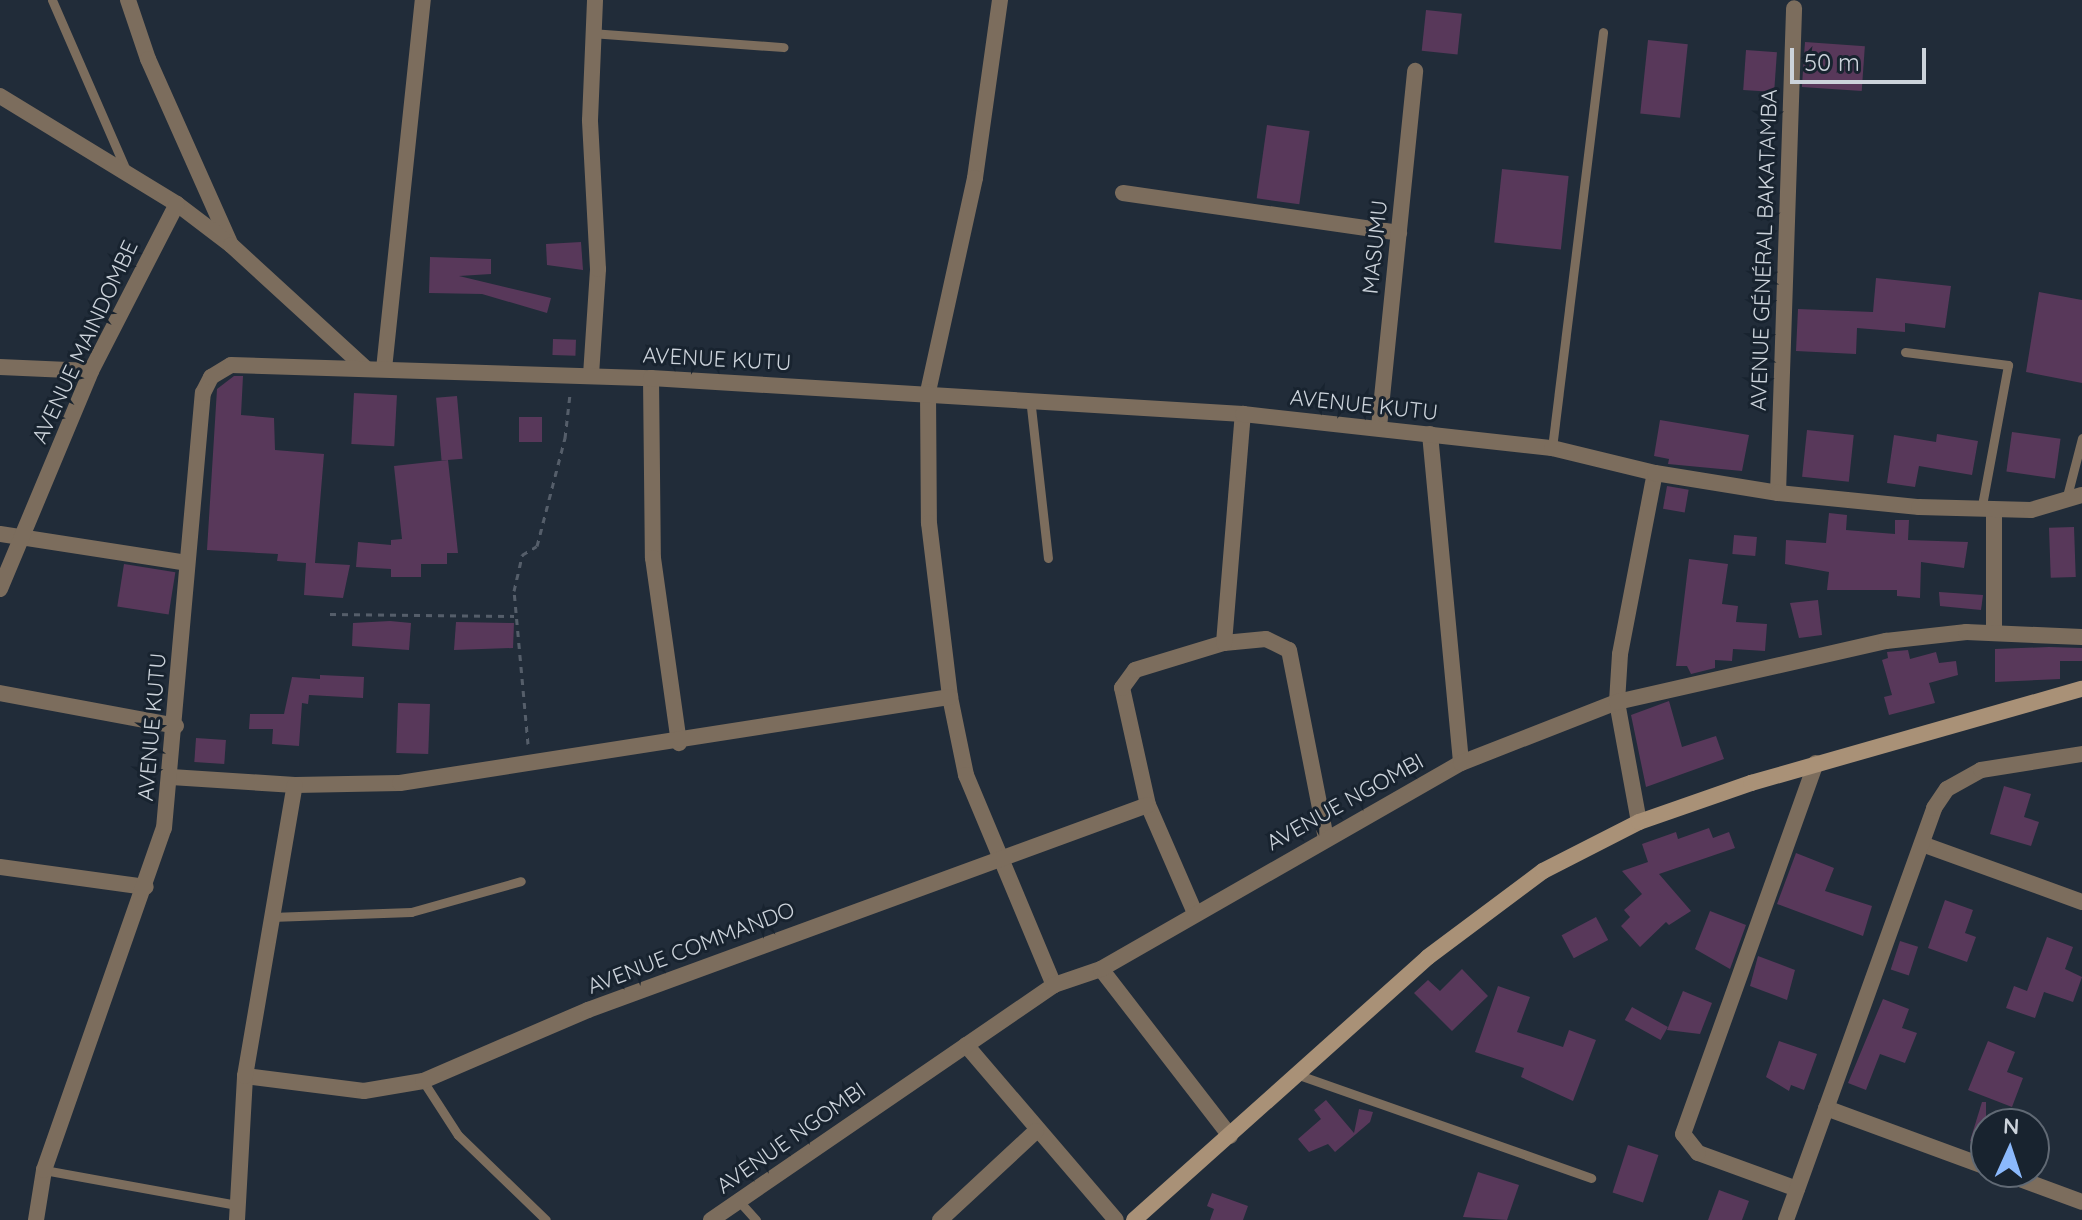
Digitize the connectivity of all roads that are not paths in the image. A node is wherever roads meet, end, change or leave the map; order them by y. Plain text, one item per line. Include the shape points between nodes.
1 (52, 0) edge
2 (128, 0) edge
3 (423, 0) edge
4 (595, 0) edge
5 (1000, 0) edge
6 (1794, 8) dead end
7 (1603, 32) dead end
8 (591, 33) junction
9 (783, 47) dead end
10 (1415, 71) dead end
11 (0, 96) edge
12 (127, 173) junction
13 (1123, 193) dead end
14 (177, 204) junction
15 (1399, 233) junction
16 (231, 245) junction
17 (1905, 352) dead end
18 (0, 367) edge
19 (365, 368) junction
20 (384, 369) junction
21 (91, 371) junction
22 (591, 375) junction
23 (651, 378) junction
24 (928, 392) junction
25 (1030, 398) junction
26 (1243, 414) junction
27 (1379, 427) junction
28 (1430, 434) junction
29 (2082, 438) edge
30 (1552, 448) junction
31 (1655, 473) junction
32 (1778, 493) junction
33 (2082, 495) edge
34 (2066, 502) junction
35 (1988, 512) junction
36 (0, 534) edge
37 (22, 534) junction
38 (1048, 558) dead end
39 (187, 563) junction
40 (0, 589) edge
41 (1994, 632) junction
42 (2082, 637) edge
43 (1224, 643) junction
44 (2082, 689) edge
45 (0, 693) edge
46 (950, 697) junction
47 (1617, 702) junction
48 (176, 726) junction
49 (679, 743) junction
50 (2082, 754) edge
51 (1461, 763) junction
52 (1816, 763) junction
53 (171, 777) junction
54 (295, 785) junction
55 (1148, 805) junction
56 (1639, 822) junction
57 (1326, 839) junction
58 (1922, 844) junction
59 (998, 857) junction
60 (0, 867) edge
61 (521, 881) dead end
62 (146, 887) junction
63 (2082, 902) edge
64 (1195, 913) junction
65 (271, 917) junction
66 (1101, 969) junction
67 (1054, 985) junction
68 (966, 1045) junction
69 (1296, 1074) junction
70 (245, 1076) junction
71 (423, 1081) junction
72 (1826, 1108) junction
73 (1036, 1131) junction
74 (1230, 1136) junction
75 (1970, 1161) edge
76 (44, 1170) junction
77 (1591, 1178) dead end
78 (2044, 1188) edge
79 (1797, 1189) junction
80 (738, 1200) junction
81 (2082, 1202) edge
82 (237, 1212) edge
83 (36, 1220) edge
84 (546, 1220) edge
85 (711, 1220) edge
86 (756, 1220) edge
87 (940, 1220) edge
88 (1116, 1220) edge
89 (1134, 1220) edge
90 (1786, 1220) edge

1 - 12 lane
2 - 16 street via 148,59
3 - 20 street
4 - 8 street
5 - 24 street via 975,178
6 - 32 street, AVENUE GÉNÉRAL BAKATAMBA
7 - 30 lane
8 - 9 lane
8 - 22 street via 598,269
10 - 15 street, MASUMU
11 - 12 street
12 - 14 street
13 - 15 street
14 - 16 street
14 - 21 street, AVENUE MAINDOMBE
15 - 27 street, MASUMU
16 - 19 street
17 - 35 lane via 2008,365
18 - 21 street
19 - 20 street, AVENUE KUTU
19 - 39 street, AVENUE KUTU via 231,365 211,377 203,393
20 - 22 street, AVENUE KUTU
21 - 37 street, AVENUE MAINDOMBE
22 - 23 street, AVENUE KUTU
23 - 24 street, AVENUE KUTU
23 - 49 street via 653,558
24 - 25 street, AVENUE KUTU
24 - 46 street via 929,523
25 - 26 street, AVENUE KUTU
25 - 38 lane
26 - 27 street, AVENUE KUTU
26 - 43 street
27 - 28 street, AVENUE KUTU
28 - 30 street, AVENUE KUTU
28 - 51 street
29 - 34 lane
30 - 31 street, AVENUE KUTU
31 - 32 street, AVENUE KUTU
31 - 47 street via 1620,654
32 - 35 street, AVENUE KUTU
33 - 34 street, AVENUE KUTU
34 - 35 street, AVENUE KUTU
35 - 41 street
36 - 37 street
37 - 39 street
37 - 40 street, AVENUE MAINDOMBE
39 - 48 street, AVENUE KUTU
41 - 42 street, AVENUE NGOMBI
41 - 47 street, AVENUE NGOMBI via 1886,641
43 - 55 street via 1135,670 1126,679 1123,699
43 - 57 street via 1266,639 1289,650
44 - 52 main road
45 - 48 street
46 - 49 street
46 - 59 street via 966,775
47 - 51 street, AVENUE NGOMBI
47 - 56 street
48 - 53 street, AVENUE KUTU
49 - 54 street via 400,783
50 - 58 street via 1984,769 1962,780 1947,789 1934,808
51 - 57 street, AVENUE NGOMBI
52 - 56 main road
52 - 79 street via 1683,1134 1698,1153
53 - 54 street
53 - 62 street, AVENUE KUTU via 164,828
54 - 65 street
55 - 59 street, AVENUE COMMANDO
55 - 64 street
56 - 69 main road via 1543,871 1484,911
57 - 64 street, AVENUE NGOMBI
58 - 63 street
58 - 72 street
59 - 67 street
59 - 71 street, AVENUE COMMANDO via 588,1010
60 - 62 street
61 - 65 lane via 411,912
62 - 76 street, AVENUE KUTU
64 - 66 street, AVENUE NGOMBI
65 - 70 street
66 - 67 street, AVENUE NGOMBI
66 - 74 street
67 - 68 street, AVENUE NGOMBI
68 - 73 street
68 - 80 street, AVENUE NGOMBI
69 - 74 main road
69 - 77 lane
70 - 71 street, AVENUE COMMANDO via 364,1091
70 - 82 street
71 - 84 lane via 458,1135
72 - 75 street
72 - 79 street
73 - 87 street
73 - 88 street
74 - 89 main road
76 - 82 lane
76 - 83 street, AVENUE KUTU
78 - 81 street
79 - 90 street
80 - 85 street, AVENUE NGOMBI
80 - 86 lane

